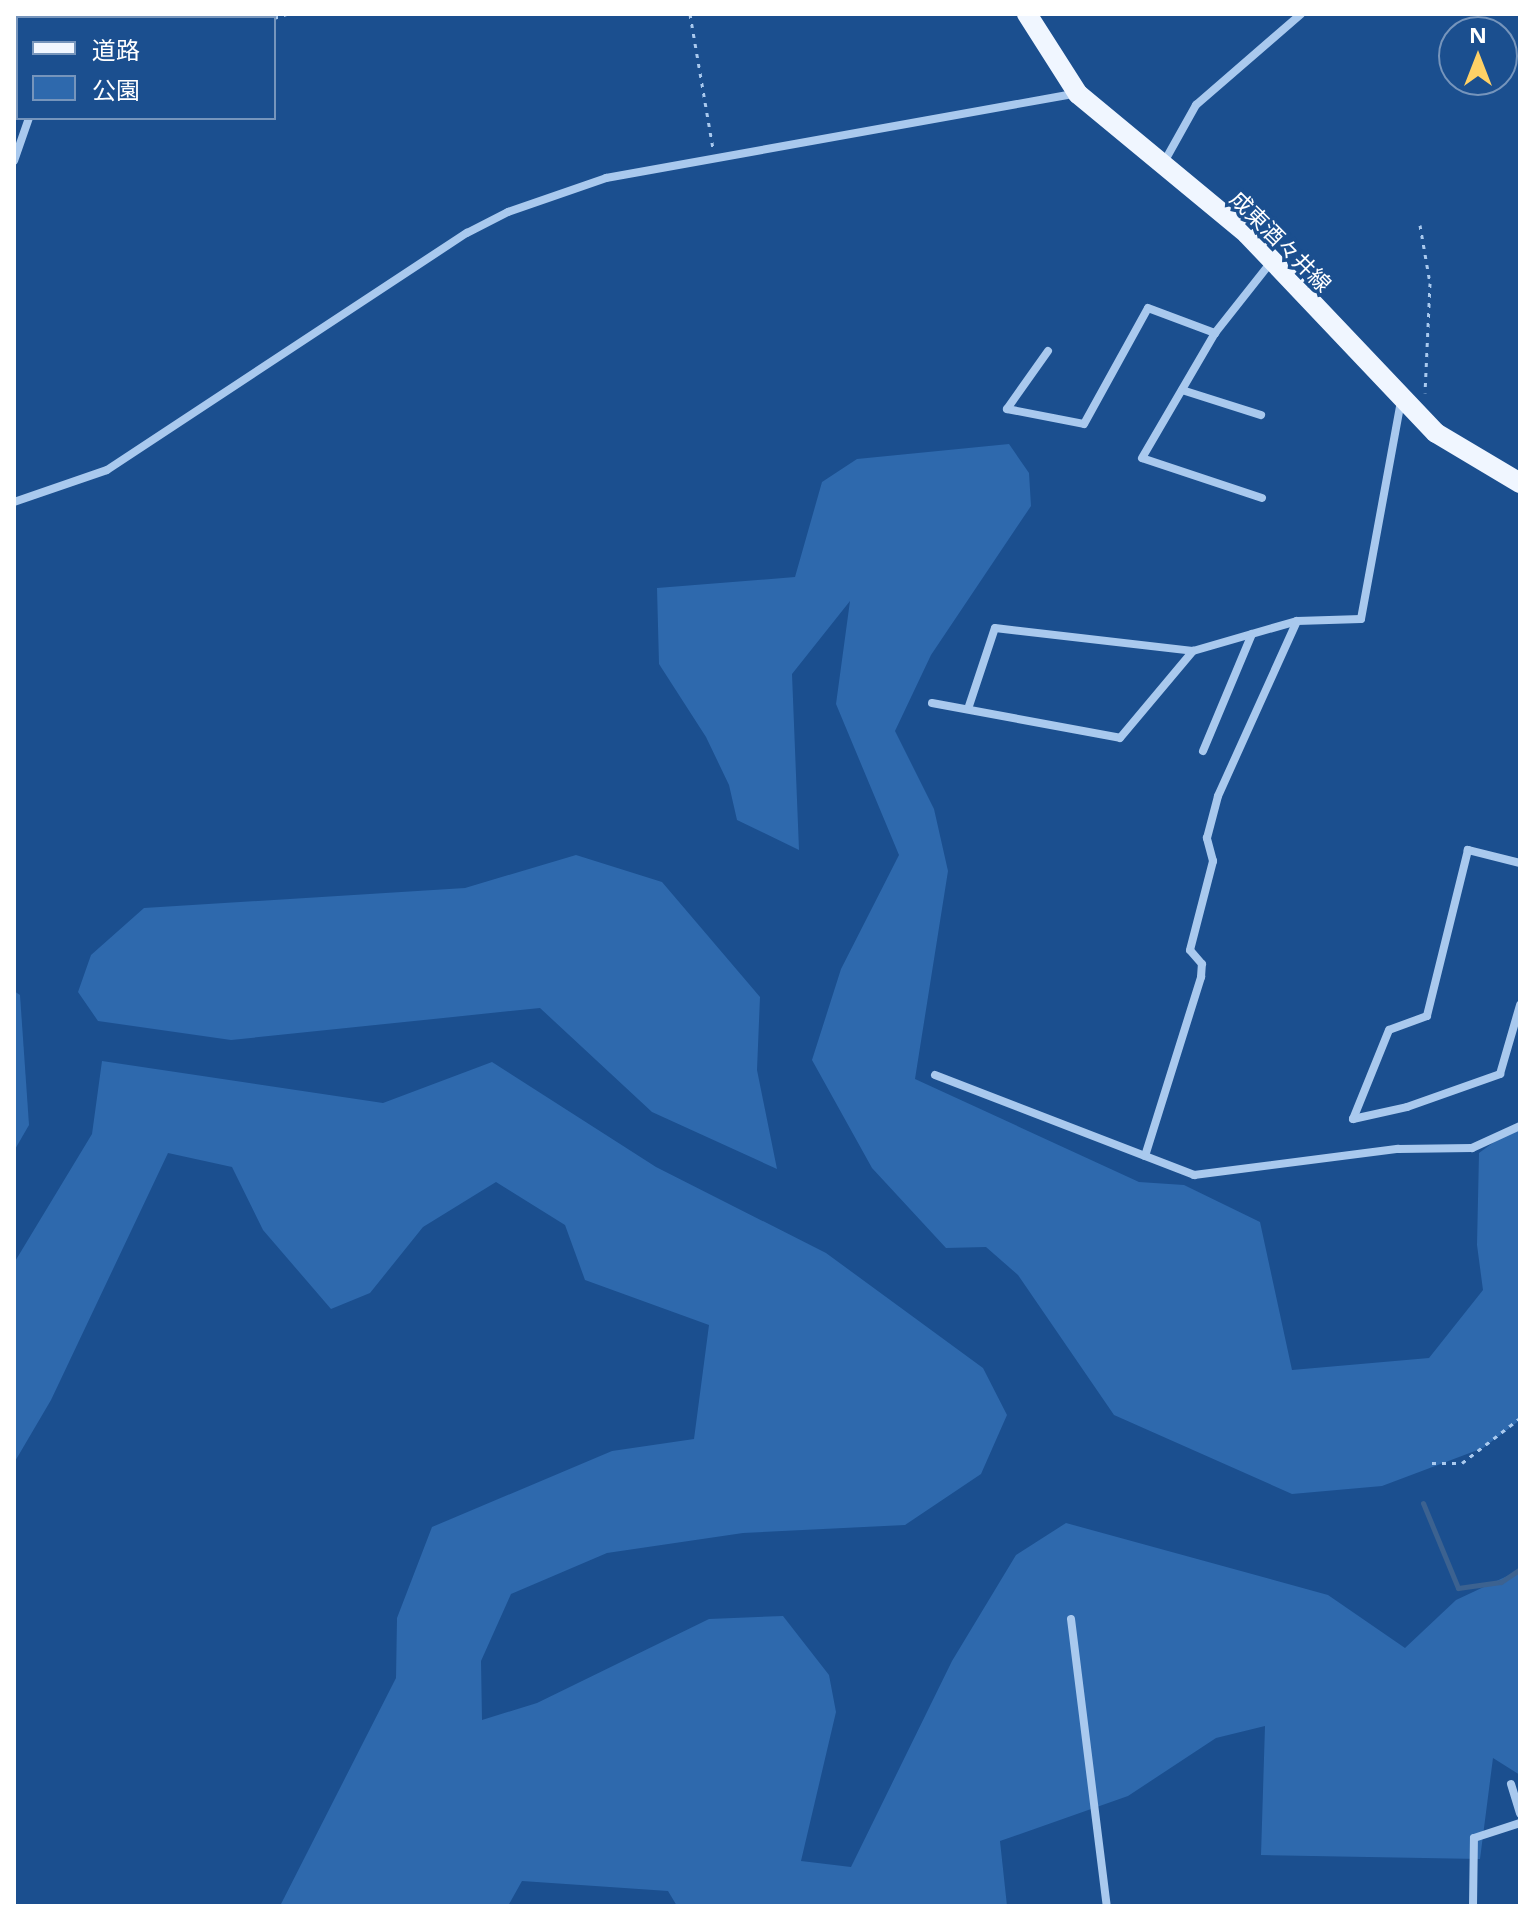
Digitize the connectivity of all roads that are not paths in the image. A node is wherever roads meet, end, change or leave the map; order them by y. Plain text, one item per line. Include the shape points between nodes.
1 (1027, 14) edge
2 (1301, 14) edge
3 (1078, 94) junction
4 (28, 120) edge
5 (14, 161) edge
6 (1163, 165) junction
7 (1272, 262) junction
8 (1215, 333) junction
9 (1048, 351) dead end
10 (1182, 390) junction
11 (1408, 408) junction
12 (1261, 415) dead end
13 (1520, 483) edge
14 (1262, 498) dead end
15 (14, 502) edge
16 (1297, 621) junction
17 (1252, 634) junction
18 (1193, 651) junction
19 (932, 703) dead end
20 (968, 709) junction
21 (1203, 751) dead end
22 (1520, 863) edge
23 (1520, 1005) edge
24 (935, 1075) dead end
25 (1520, 1126) edge
26 (1145, 1156) junction
27 (1071, 1619) dead end
28 (1511, 1784) dead end
29 (1520, 1814) edge
30 (1520, 1823) edge
31 (1107, 1906) edge
32 (1473, 1906) edge

1 - 3 main road, 成東酒々井線
2 - 6 street via 1196,105
3 - 6 main road, 成東酒々井線
3 - 15 street via 606,178 508,212 467,233 107,470
4 - 5 street
6 - 7 main road, 成東酒々井線
7 - 8 street
7 - 11 main road, 成東酒々井線
8 - 9 street via 1148,308 1084,424 1007,409
8 - 10 street
10 - 12 street
10 - 14 street via 1142,458
11 - 13 main road, 成東酒々井線 via 1436,433
11 - 16 street via 1365,612 1361,619
16 - 17 street
16 - 26 street via 1218,796 1207,838 1213,861 1190,950 1202,964 1201,977
17 - 18 street
17 - 21 street
18 - 20 street via 1120,738
18 - 20 street via 995,628
19 - 20 street
22 - 23 street via 1468,850 1427,1016 1389,1030 1353,1119 1407,1107 1500,1074
24 - 26 street
25 - 26 street via 1472,1148 1398,1149 1194,1175
27 - 31 street
28 - 29 street
30 - 32 street via 1474,1838

